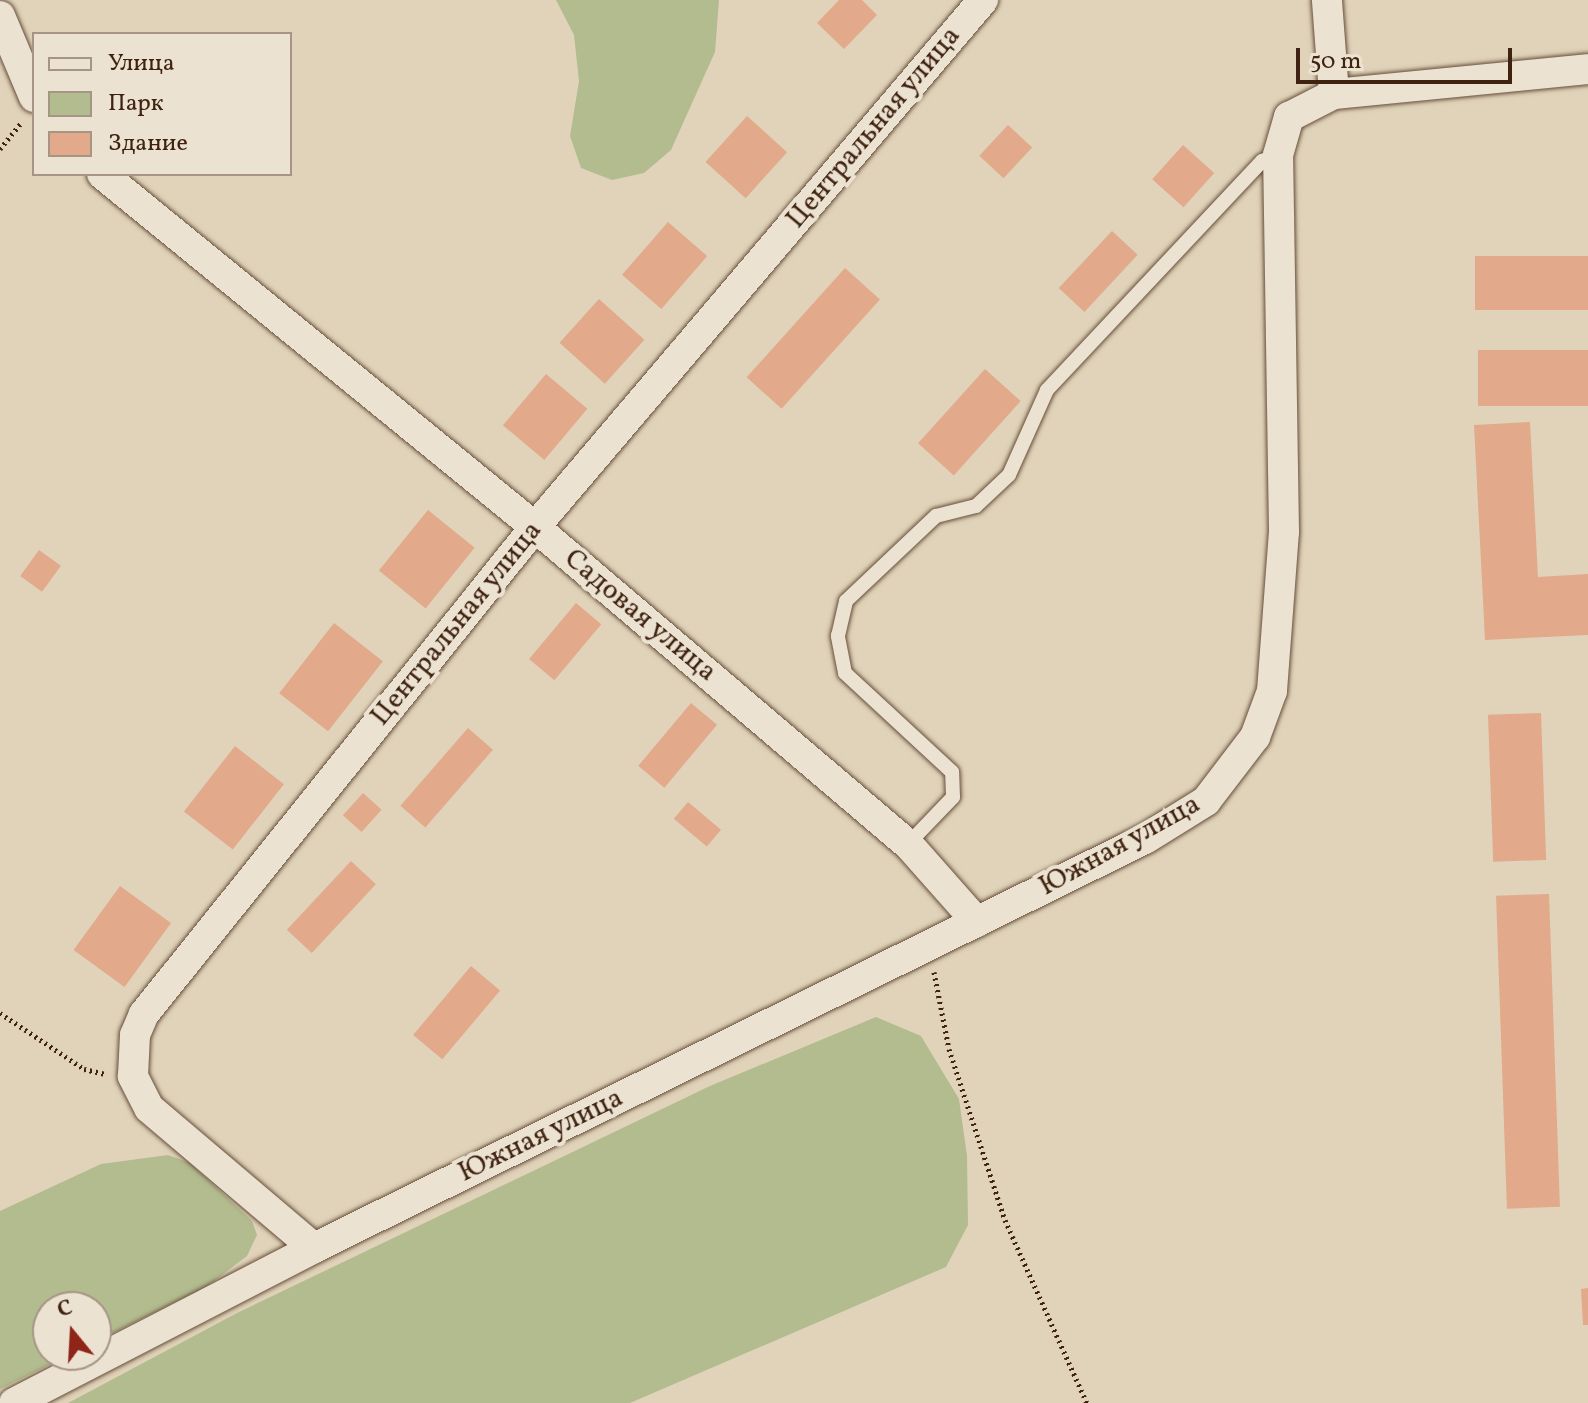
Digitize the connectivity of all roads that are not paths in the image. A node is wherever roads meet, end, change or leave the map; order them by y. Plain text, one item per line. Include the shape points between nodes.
1 (983, 0) edge
2 (1327, 0) edge
3 (0, 16) edge
4 (1588, 69) edge
5 (1334, 94) junction
6 (30, 107) edge
7 (1278, 155) junction
8 (104, 176) edge
9 (535, 527) junction
10 (908, 844) junction
11 (977, 922) junction
12 (314, 1248) junction
13 (14, 1403) edge

1 - 9 street, Центральная улица
2 - 5 street
3 - 6 street
4 - 5 street
5 - 7 street, Южная улица via 1289,117
7 - 10 lane via 1262,161 1047,390 1009,475 976,506 936,516 846,601 838,636 845,673 952,772 953,797
7 - 11 street, Южная улица via 1284,532 1272,691 1255,737 1206,801 1145,839
8 - 9 street, Садовая улица
9 - 10 street, Садовая улица
9 - 12 street, Центральная улица via 157,995 135,1035 133,1076 149,1108
10 - 11 street, Садовая улица
11 - 12 street, Южная улица
12 - 13 street, Южная улица

